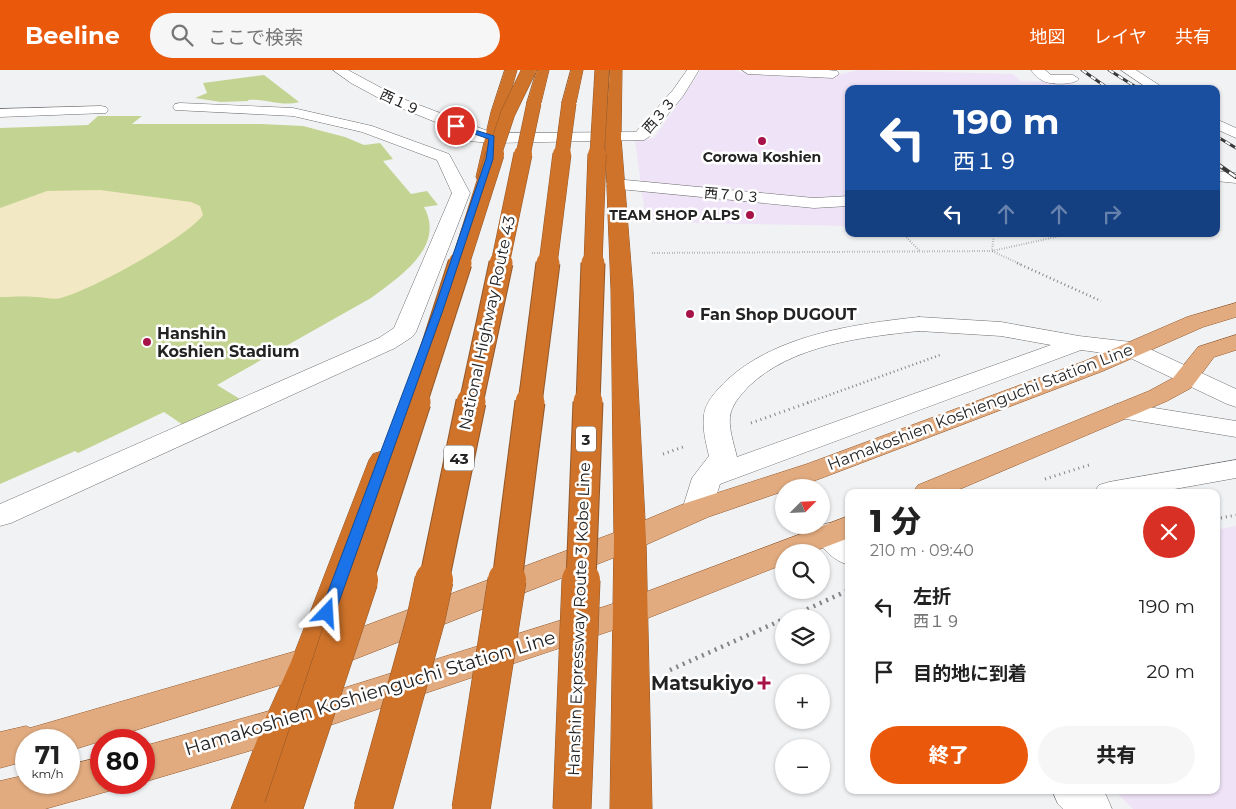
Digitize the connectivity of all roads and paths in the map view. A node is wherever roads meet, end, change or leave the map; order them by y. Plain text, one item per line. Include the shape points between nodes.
1 (511, 70) edge
2 (529, 70) edge
3 (544, 70) edge
4 (577, 70) edge
5 (602, 70) edge
6 (616, 70) edge
7 (693, 70) edge
8 (748, 70) edge
9 (1037, 70) edge
10 (1061, 70) edge
11 (1128, 70) edge
12 (349, 72) edge
13 (833, 74) dead end
14 (1073, 80) junction
15 (1079, 85) edge
16 (1152, 85) edge
17 (180, 107) dead end
18 (102, 110) dead end
19 (0, 114) edge
20 (1220, 125) edge
21 (1236, 134) edge
22 (473, 138) dead end
23 (492, 138) junction
24 (613, 138) junction
25 (1220, 176) edge
26 (1236, 178) edge
27 (615, 184) junction
28 (845, 201) edge
29 (906, 237) edge
30 (994, 237) edge
31 (1055, 237) edge
32 (920, 251) junction
33 (992, 251) junction
34 (651, 252) dead end
35 (1101, 302) dead end
36 (1236, 310) edge
37 (1236, 342) edge
38 (1079, 343) junction
39 (1131, 349) junction
40 (944, 354) dead end
41 (1188, 374) junction
42 (1236, 399) edge
43 (1124, 411) junction
44 (742, 426) dead end
45 (1236, 429) edge
46 (687, 446) dead end
47 (659, 456) dead end
48 (1236, 469) edge
49 (707, 478) junction
50 (935, 489) edge
51 (1126, 489) edge
52 (697, 510) junction
53 (1236, 514) edge
54 (0, 516) edge
55 (1220, 518) edge
56 (842, 538) edge
57 (630, 539) junction
58 (845, 592) edge
59 (808, 609) edge
60 (631, 611) junction
61 (775, 623) edge
62 (309, 662) junction
63 (668, 671) dead end
64 (284, 724) junction
65 (80, 732) edge
66 (15, 747) edge
67 (0, 750) edge
68 (155, 761) edge
69 (90, 779) edge
70 (1077, 794) edge
71 (0, 801) edge
72 (252, 809) edge
73 (283, 809) edge
74 (373, 809) edge
75 (471, 809) edge
76 (572, 809) edge
77 (632, 809) edge
78 (1091, 809) edge

1 - 23 highway
2 - 73 highway, bridge via 508,113
3 - 74 highway, National Highway Route 43 / 43, bridge via 534,103 426,618
4 - 75 highway, bridge via 569,103 504,601
5 - 76 highway, Hanshin Expressway Route 3 Kobe Line / 3, bridge
6 - 24 highway
7 - 24 street, 西３３ via 645,133 639,137
8 - 13 street
9 - 14 street via 1048,79
10 - 14 street
11 - 16 street
12 - 23 street, 西１９ via 423,112
14 - 15 street
17 - 54 street via 293,112 367,129 443,156 461,193 404,332 387,343
18 - 19 street
20 - 21 street
22 - 23 street, 西３３
23 - 24 street, 西３３
23 - 62 highway via 490,159 439,310
24 - 27 highway
25 - 26 street
27 - 28 street, 西７０３ via 814,203
27 - 57 highway via 622,290
29 - 32 path
30 - 33 path
31 - 33 path
32 - 33 path
32 - 34 path
33 - 35 path
36 - 39 main road, Hamakoshien Koshienguchi Station Line via 1195,322
37 - 41 main road via 1206,352
38 - 39 street
38 - 49 street
38 - 49 street via 1001,329 919,324 864,330 784,352 749,373 728,394 717,413 723,457
39 - 41 street
39 - 52 main road, Hamakoshien Koshienguchi Station Line via 1094,366 817,470
40 - 44 path
41 - 42 street
41 - 43 main road via 1182,383
43 - 45 street
43 - 50 main road
46 - 47 path
48 - 51 street
49 - 52 street
52 - 57 main road, Hamakoshien Koshienguchi Station Line
53 - 55 path
56 - 60 main road, Hamakoshien Koshienguchi Station Line
57 - 60 highway
57 - 62 main road, Hamakoshien Koshienguchi Station Line
58 - 59 path
60 - 64 main road, Hamakoshien Koshienguchi Station Line
60 - 77 highway
61 - 63 path
62 - 64 highway
62 - 65 main road, Hamakoshien Koshienguchi Station Line
64 - 68 main road, Hamakoshien Koshienguchi Station Line
64 - 72 highway
66 - 67 main road
69 - 71 main road
70 - 78 street

